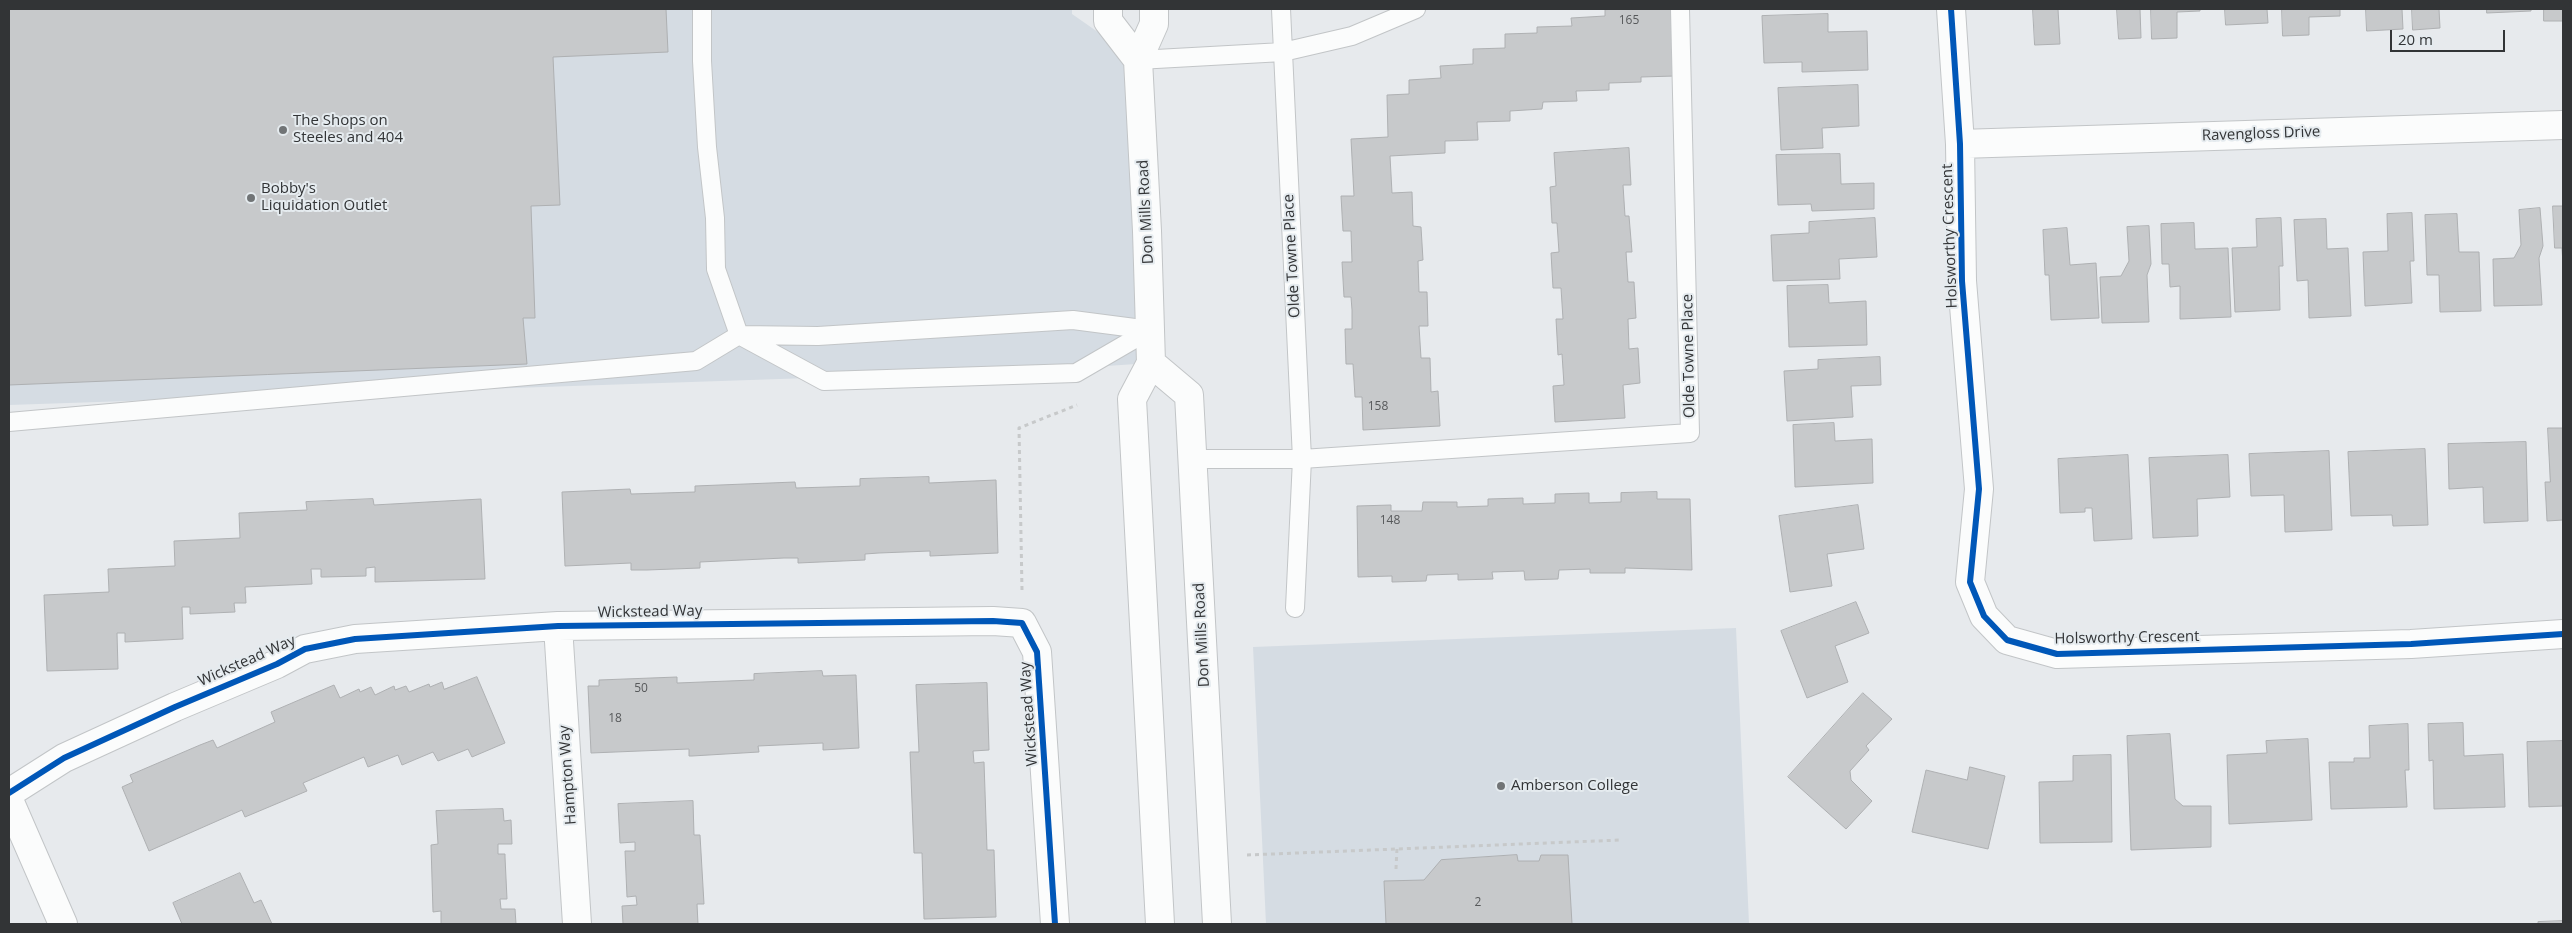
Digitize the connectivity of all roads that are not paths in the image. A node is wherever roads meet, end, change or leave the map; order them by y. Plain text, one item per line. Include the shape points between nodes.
1 (702, 9) edge
2 (1108, 9) edge
3 (1154, 9) edge
4 (1281, 9) edge
5 (1416, 9) edge
6 (1680, 9) edge
7 (1950, 9) edge
8 (1283, 52) junction
9 (1138, 60) junction
10 (2563, 125) edge
11 (1960, 144) junction
12 (1150, 330) junction
13 (739, 335) junction
14 (1151, 363) junction
15 (9, 422) edge
16 (1194, 459) junction
17 (1302, 459) junction
18 (1295, 608) dead end
19 (558, 626) junction
20 (2563, 634) edge
21 (9, 793) edge
22 (9, 800) edge
23 (63, 924) edge
24 (577, 924) edge
25 (1055, 924) edge
26 (1160, 924) edge
27 (1217, 924) edge

1 - 13 lane via 702,71 715,218 716,269
2 - 9 street via 1108,21
3 - 9 street, Don Mills Road via 1154,24
4 - 8 lane, Olde Towne Place
5 - 8 lane via 1352,36
6 - 17 lane, Olde Towne Place via 1690,433
7 - 11 street, Holsworthy Crescent
8 - 9 lane
8 - 17 lane, Olde Towne Place
9 - 12 street, Don Mills Road
10 - 11 street, Ravengloss Drive
11 - 20 street, Holsworthy Crescent via 1962,281 1979,489 1970,582 1984,616 2007,640 2057,654 2411,644
12 - 13 lane via 1073,320 818,336
12 - 13 lane via 1076,373 824,381
12 - 14 street, Don Mills Road
13 - 15 lane via 696,361
14 - 16 street, Don Mills Road via 1189,396
14 - 26 street, Don Mills Road via 1132,399
16 - 17 lane, Olde Towne Place
16 - 27 street, Don Mills Road
17 - 18 lane, Olde Towne Place
19 - 21 street, Wickstead Way via 355,639 305,649 64,758
19 - 24 street, Hampton Way
19 - 25 street, Wickstead Way via 993,621 1022,624 1037,652
22 - 23 street

